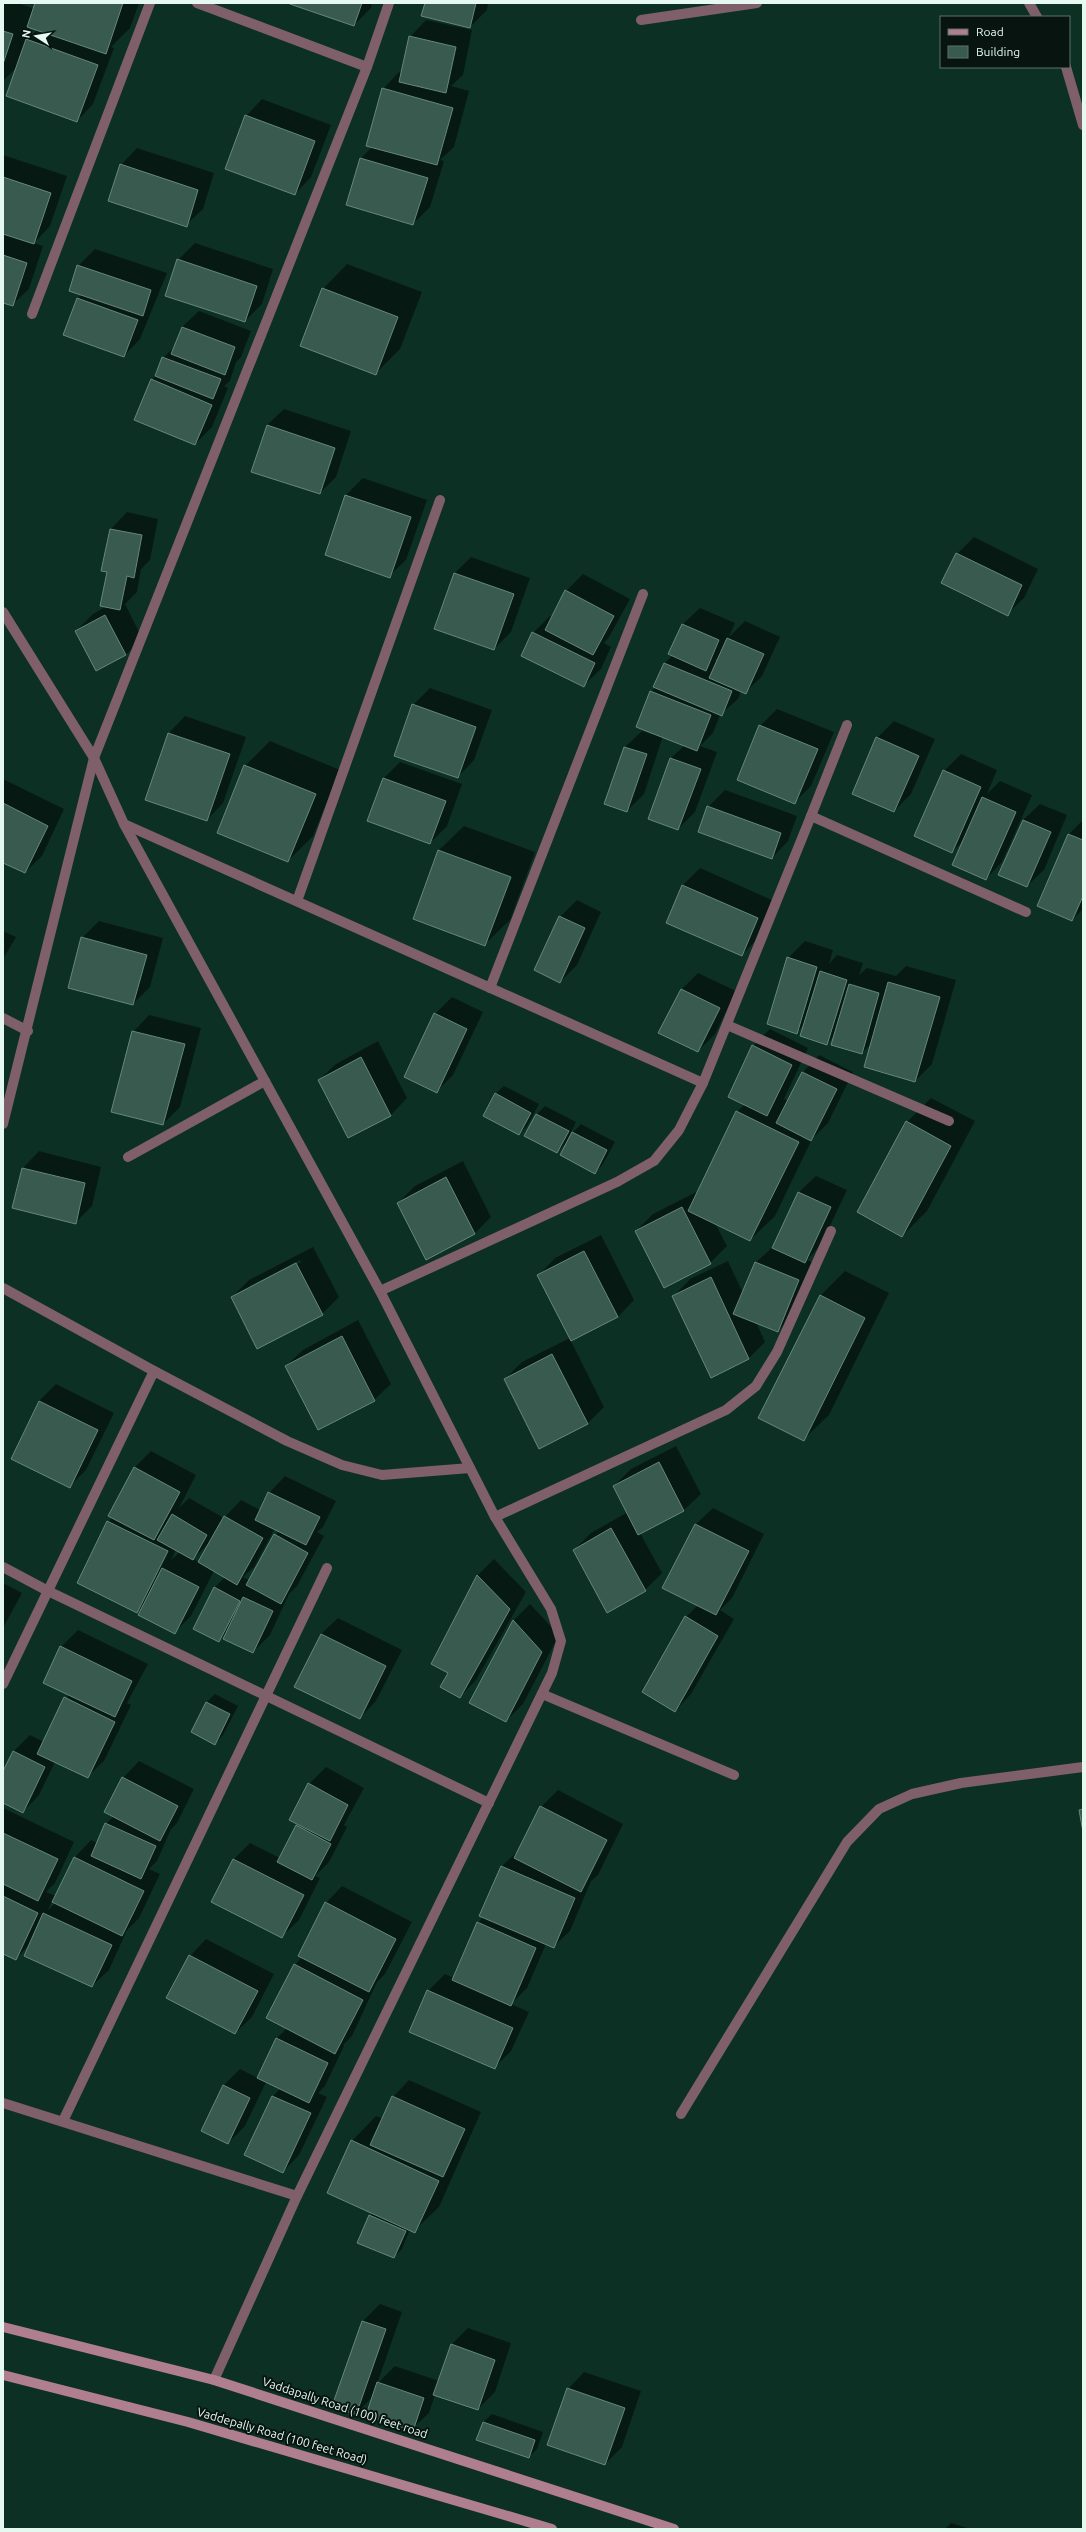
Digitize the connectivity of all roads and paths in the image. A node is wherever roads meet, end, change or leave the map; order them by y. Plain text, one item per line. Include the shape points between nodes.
1 (150, 3) edge
2 (197, 3) edge
3 (389, 3) edge
4 (757, 3) edge
5 (1029, 3) edge
6 (1036, 16) edge
7 (641, 20) dead end
8 (367, 67) junction
9 (1066, 68) edge
10 (1083, 125) edge
11 (32, 314) dead end
12 (440, 500) dead end
13 (643, 594) dead end
14 (3, 612) edge
15 (847, 725) dead end
16 (94, 758) junction
17 (811, 816) junction
18 (124, 824) junction
19 (297, 901) junction
20 (1026, 912) dead end
21 (490, 988) junction
22 (3, 1018) edge
23 (727, 1025) junction
24 (28, 1031) junction
25 (265, 1081) junction
26 (703, 1083) junction
27 (949, 1121) dead end
28 (3, 1124) edge
29 (128, 1157) dead end
30 (832, 1232) dead end
31 (3, 1288) edge
32 (380, 1291) junction
33 (154, 1371) junction
34 (470, 1468) junction
35 (495, 1517) junction
36 (3, 1567) edge
37 (327, 1568) dead end
38 (48, 1591) junction
39 (3, 1684) edge
40 (542, 1694) junction
41 (267, 1696) junction
42 (1083, 1767) edge
43 (734, 1775) dead end
44 (489, 1803) junction
45 (3, 2103) edge
46 (681, 2114) dead end
47 (63, 2122) junction
48 (298, 2196) junction
49 (3, 2328) edge
50 (3, 2375) edge
51 (214, 2380) junction
52 (552, 2529) edge
53 (674, 2529) edge

1 - 11 street
2 - 8 street
3 - 8 street
4 - 7 street
5 - 6 street
8 - 16 street
9 - 10 street
12 - 19 street
13 - 21 street
14 - 16 street
15 - 17 street
16 - 18 street
16 - 24 street
17 - 20 street
17 - 23 street
18 - 19 street
18 - 25 street
19 - 21 street
21 - 26 street
22 - 24 street
23 - 26 street
23 - 27 street
24 - 28 street
25 - 29 street
25 - 32 street
26 - 32 street via 679,1130 654,1161 617,1182
30 - 35 street via 777,1352 756,1386 726,1410
31 - 33 street
32 - 34 street
33 - 34 street via 287,1441 342,1465 382,1475
33 - 38 street
34 - 35 street
35 - 40 street via 551,1609 561,1641 552,1673
36 - 38 street
37 - 41 street
38 - 39 street
38 - 41 street
40 - 43 street
40 - 44 street
41 - 44 street
41 - 47 street
42 - 46 street via 961,1783 912,1794 879,1809 847,1842
44 - 48 street
45 - 47 street
47 - 48 street
48 - 51 street
49 - 51 main road, Vaddapally Road (100) feet road
50 - 52 main road, Vaddepally Road (100 feet Road) via 188,2422
51 - 53 main road, Vaddapally Road (100) feet road

